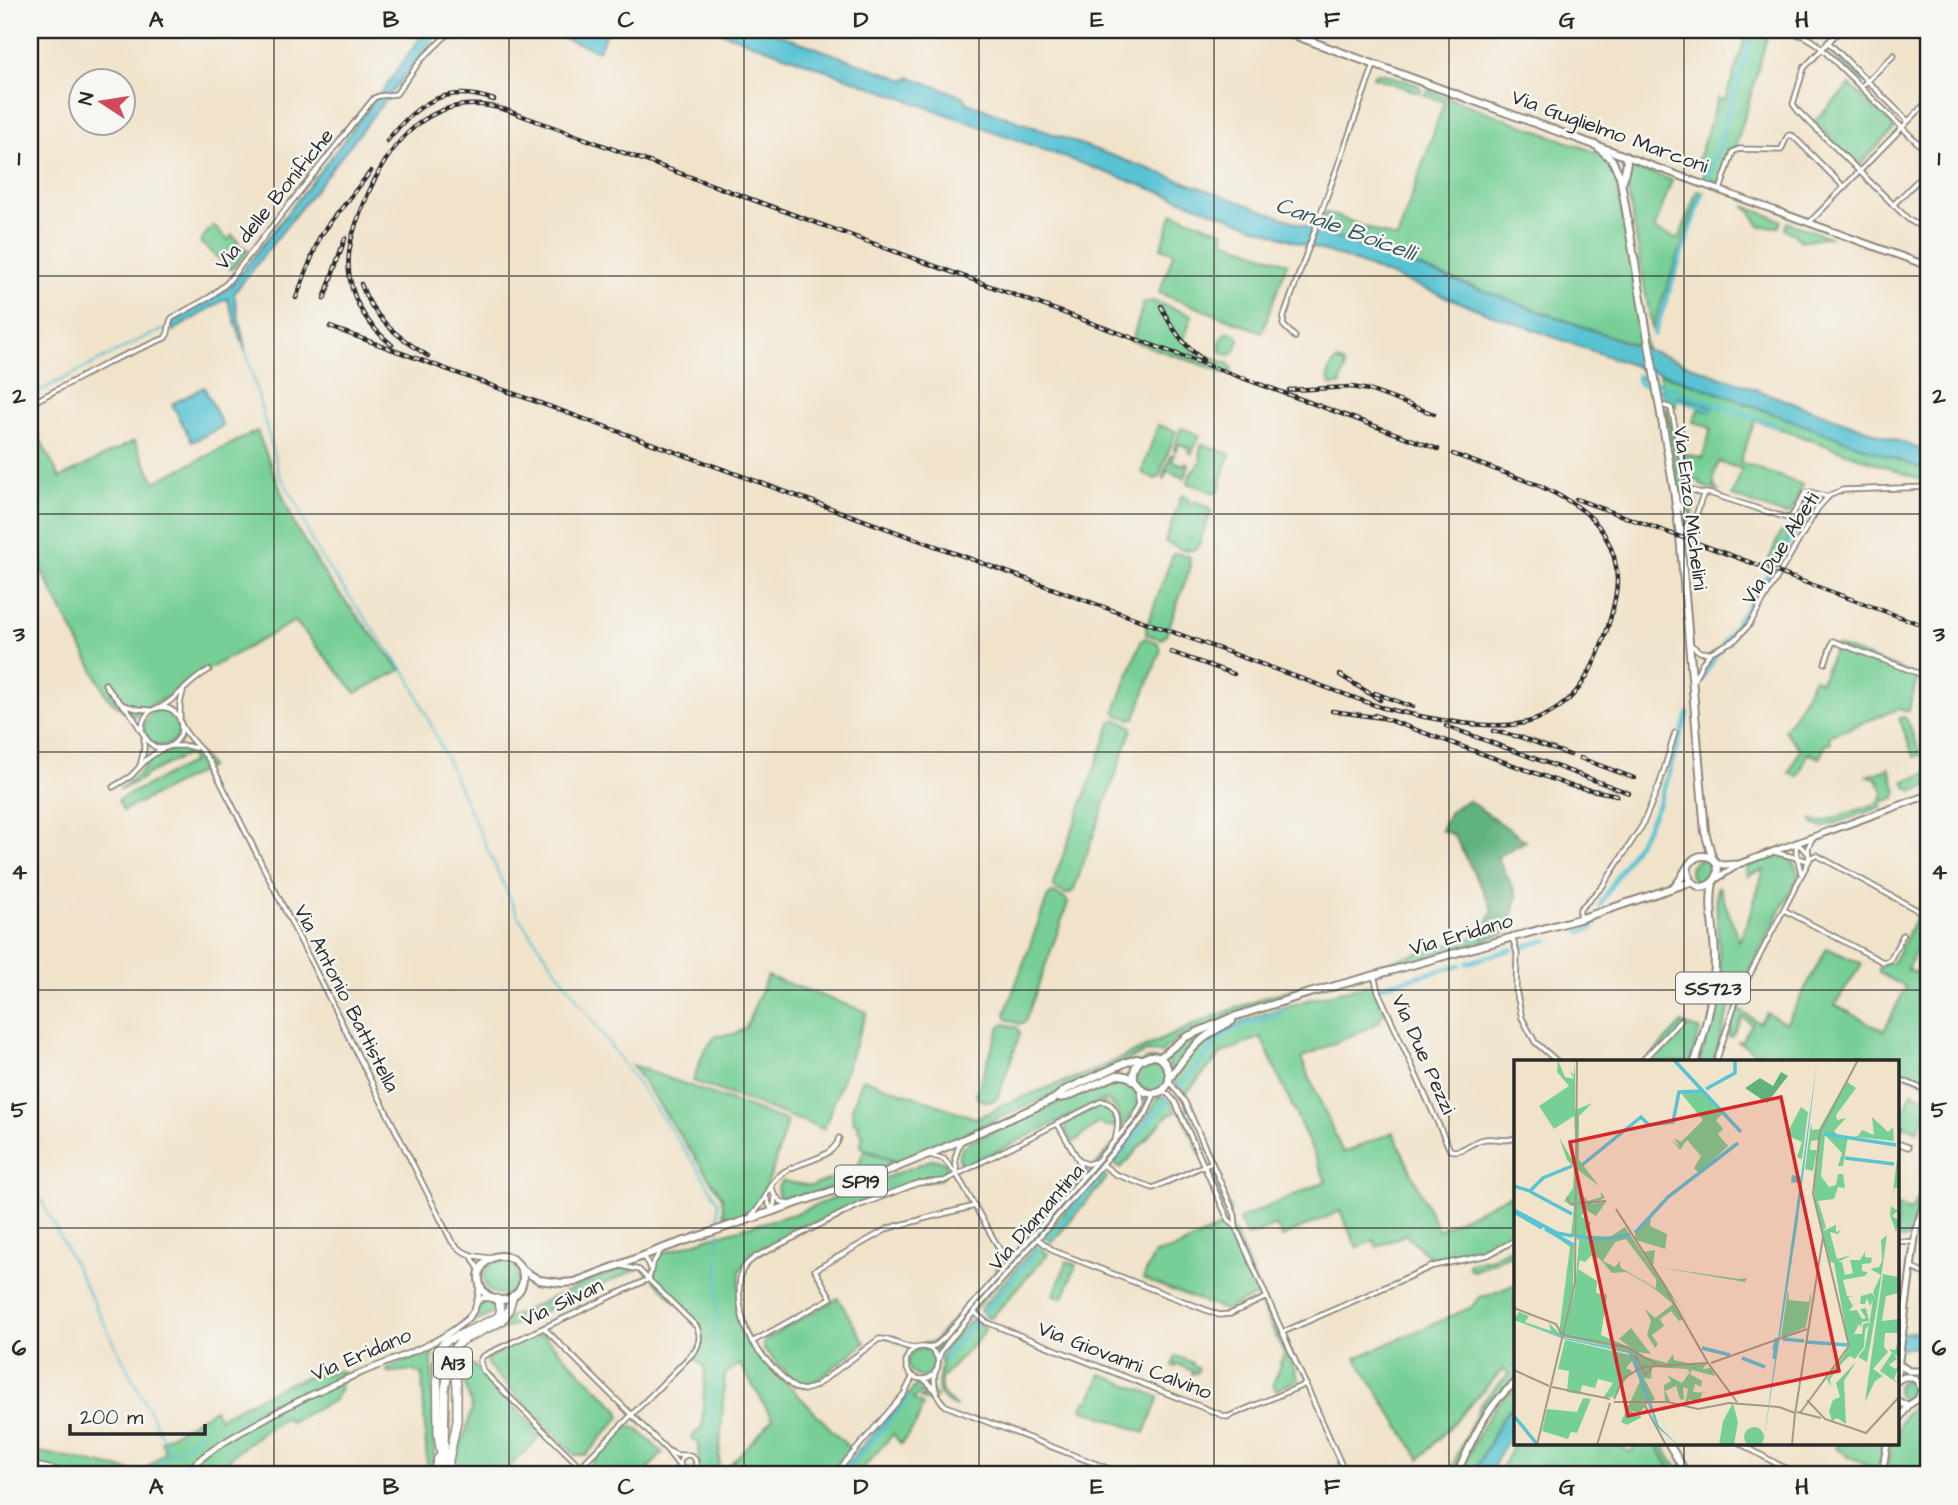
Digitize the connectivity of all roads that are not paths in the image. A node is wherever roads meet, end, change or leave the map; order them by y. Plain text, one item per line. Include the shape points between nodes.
1 (452, 30) edge
2 (1280, 30) edge
3 (1781, 30) edge
4 (1840, 30) edge
5 (1828, 42) junction
6 (1822, 49) junction
7 (1894, 55) dead end
8 (1374, 65) junction
9 (1867, 81) junction
10 (1861, 87) junction
11 (1928, 101) edge
12 (1909, 121) junction
13 (1902, 128) junction
14 (1596, 145) junction
15 (1928, 153) edge
16 (1625, 156) junction
17 (1645, 163) junction
18 (1626, 166) junction
19 (1928, 170) edge
20 (1859, 172) junction
21 (1618, 173) junction
22 (1844, 187) junction
23 (1720, 190) junction
24 (1622, 191) junction
25 (1893, 205) junction
26 (1810, 223) junction
27 (1928, 231) edge
28 (1928, 265) edge
29 (1295, 337) dead end
30 (1924, 382) dead end
31 (1928, 386) edge
32 (30, 404) edge
33 (1665, 406) dead end
34 (1928, 487) edge
35 (1704, 494) junction
36 (1828, 497) junction
37 (1676, 502) junction
38 (1692, 519) junction
39 (1680, 535) junction
40 (1689, 643) junction
41 (1711, 652) junction
42 (1825, 663) dead end
43 (209, 670) dead end
44 (1928, 677) edge
45 (105, 684) dead end
46 (1692, 684) junction
47 (184, 689) junction
48 (121, 704) junction
49 (159, 708) junction
50 (152, 710) junction
51 (181, 722) junction
52 (1675, 733) dead end
53 (143, 734) junction
54 (170, 746) junction
55 (164, 747) junction
56 (200, 750) junction
57 (139, 768) junction
58 (113, 787) dead end
59 (1928, 795) edge
60 (1705, 832) junction
61 (1813, 837) junction
62 (1797, 843) junction
63 (1773, 852) junction
64 (1808, 853) junction
65 (1695, 858) junction
66 (1798, 859) junction
67 (1714, 861) junction
68 (1809, 861) junction
69 (1739, 864) junction
70 (1687, 870) junction
71 (1801, 875) junction
72 (1715, 881) junction
73 (1691, 882) junction
74 (1698, 886) junction
75 (1674, 887) junction
76 (1784, 910) junction
77 (1712, 912) junction
78 (1928, 916) edge
79 (1579, 919) junction
80 (1903, 935) dead end
81 (1514, 941) junction
82 (1375, 978) junction
83 (1256, 1011) junction
84 (1681, 1020) dead end
85 (1159, 1058) junction
86 (1143, 1059) junction
87 (1556, 1060) edge
88 (1643, 1060) edge
89 (1696, 1060) edge
90 (1717, 1060) edge
91 (1898, 1077) edge
92 (1134, 1080) junction
93 (1169, 1080) junction
94 (1139, 1088) junction
95 (1928, 1091) edge
96 (1158, 1092) junction
97 (1054, 1098) junction
98 (1185, 1102) junction
99 (1177, 1106) junction
100 (1057, 1124) junction
101 (839, 1138) dead end
102 (1514, 1138) edge
103 (961, 1140) junction
104 (1115, 1140) junction
105 (1898, 1143) edge
106 (1908, 1147) dead end
107 (927, 1155) junction
108 (1079, 1161) junction
109 (1096, 1162) junction
110 (1212, 1162) junction
111 (1102, 1164) junction
112 (1204, 1166) junction
113 (957, 1175) junction
114 (1082, 1178) junction
115 (771, 1185) junction
116 (1928, 1189) edge
117 (775, 1195) junction
118 (766, 1197) junction
119 (794, 1205) junction
120 (975, 1206) junction
121 (773, 1212) junction
122 (745, 1221) junction
123 (1236, 1228) junction
124 (1038, 1239) junction
125 (1514, 1241) edge
126 (1898, 1241) edge
127 (1914, 1242) junction
128 (661, 1249) junction
129 (470, 1255) junction
130 (643, 1256) junction
131 (492, 1258) junction
132 (1008, 1264) junction
133 (617, 1266) junction
134 (1911, 1267) junction
135 (521, 1269) junction
136 (480, 1271) junction
137 (650, 1271) junction
138 (642, 1274) junction
139 (1928, 1276) edge
140 (649, 1279) junction
141 (539, 1280) junction
142 (480, 1283) junction
143 (520, 1288) junction
144 (513, 1296) junction
145 (1267, 1297) junction
146 (495, 1299) junction
147 (477, 1303) junction
148 (974, 1312) junction
149 (544, 1328) junction
150 (1283, 1332) junction
151 (752, 1342) junction
152 (901, 1346) junction
153 (455, 1347) junction
154 (928, 1348) junction
155 (915, 1349) junction
156 (907, 1360) junction
157 (1900, 1360) junction
158 (938, 1361) junction
159 (1925, 1370) edge
160 (935, 1372) junction
161 (1898, 1373) edge
162 (913, 1376) junction
163 (1910, 1377) junction
164 (924, 1379) junction
165 (1898, 1379) edge
166 (1928, 1382) edge
167 (1306, 1384) junction
168 (1514, 1384) edge
169 (937, 1391) junction
170 (1921, 1391) junction
171 (1918, 1399) junction
172 (1898, 1401) edge
173 (1909, 1405) junction
174 (1928, 1405) edge
175 (632, 1415) junction
176 (1898, 1421) edge
177 (1671, 1446) edge
178 (1745, 1446) edge
179 (1887, 1446) edge
180 (439, 1447) junction
181 (667, 1450) junction
182 (685, 1455) junction
183 (30, 1466) edge
184 (580, 1467) junction
185 (680, 1467) junction
186 (30, 1474) edge
187 (36, 1475) edge
188 (74, 1475) edge
189 (183, 1475) edge
190 (433, 1475) edge
191 (445, 1475) edge
192 (572, 1475) edge
193 (589, 1475) edge
194 (834, 1475) edge
195 (1125, 1475) edge
196 (1346, 1475) edge
197 (1456, 1475) edge
198 (1687, 1475) edge
199 (1797, 1475) edge
200 (1882, 1475) edge

1 - 32 street, Via delle Bonifiche via 398,92 376,97 227,283 170,322 165,338
2 - 8 main road, Via Guglielmo Marconi
3 - 6 street via 1808,38
4 - 5 street
5 - 6 street
5 - 9 street
6 - 10 street
6 - 20 street via 1804,68 1793,104
7 - 9 street
8 - 14 main road, Via Guglielmo Marconi
8 - 29 street via 1284,316 1284,326
9 - 10 street
9 - 12 street
10 - 13 street
11 - 12 street
12 - 13 street
13 - 15 street
13 - 20 street
14 - 16 main road, Via Guglielmo Marconi
14 - 21 main road, Via Enzo Michelini
16 - 17 main road, Via Guglielmo Marconi
16 - 18 main road, Via Enzo Michelini
16 - 21 main road
17 - 18 main road
17 - 23 main road, Via Guglielmo Marconi
18 - 24 main road, Via Enzo Michelini
19 - 25 street
20 - 22 street
20 - 25 street
21 - 24 main road, Via Enzo Michelini
22 - 23 street via 1789,135 1781,150 1733,152
22 - 26 street
23 - 26 main road, Via Guglielmo Marconi
24 - 37 main road, Via Enzo Michelini
25 - 27 street
26 - 28 main road, Via Guglielmo Marconi
30 - 31 street
33 - 35 street via 1671,408 1688,489
34 - 36 street, Via Due Abeti via 1843,490
35 - 36 street via 1787,518 1805,494
35 - 38 street
36 - 41 street, Via Due Abeti via 1749,625 1735,640
37 - 38 street via 1685,517
37 - 39 main road, Via Enzo Michelini
38 - 39 street
39 - 40 main road, Via Enzo Michelini
40 - 41 street via 1700,652
40 - 46 main road, Via Enzo Michelini
41 - 46 street, Via Due Abeti
42 - 44 street via 1833,641
43 - 47 street
45 - 48 street
46 - 60 main road, Via Enzo Michelini
47 - 49 street
47 - 51 street
48 - 50 street
48 - 53 street
49 - 50 street
49 - 51 street, Via Antonio Battistella via 170,709
50 - 53 street via 143,719
51 - 54 street via 180,736
51 - 56 street, Via Antonio Battistella
52 - 79 street via 1642,826 1602,887 1579,912
53 - 55 street via 153,746
53 - 57 street
54 - 55 street
54 - 56 street
55 - 57 street
56 - 129 street, Via Antonio Battistella via 213,767 450,1238
57 - 58 street
59 - 61 main road
60 - 65 main road, Via Enzo Michelini
60 - 67 main road, Via Enzo Michelini
61 - 62 main road
61 - 64 street
62 - 63 main road
62 - 64 street
62 - 66 street
63 - 66 street
63 - 69 main road
64 - 68 street
65 - 67 main road via 1705,856
65 - 70 main road
66 - 68 street
66 - 71 street
67 - 69 main road
67 - 72 main road via 1718,870
68 - 71 street
68 - 78 street via 1818,856
69 - 72 main road
70 - 73 main road
70 - 75 main road
71 - 76 street
72 - 74 main road
72 - 77 main road, SS723
73 - 74 main road
73 - 75 main road, Via Eridano
74 - 77 main road, SS723
75 - 79 main road, Via Eridano
76 - 80 street via 1883,962 1891,960
76 - 90 street via 1734,1008
77 - 89 main road, SS723 via 1714,984
79 - 81 main road, Via Eridano
81 - 82 main road, Via Eridano
81 - 87 street via 1522,1018 1535,1042
82 - 83 main road, Via Eridano
82 - 102 street, Via Due Pezzi via 1450,1150 1482,1140
83 - 85 main road, Via Eridano via 1191,1034
83 - 93 main road, Via Eridano via 1203,1038
84 - 88 street
85 - 86 main road
85 - 93 main road via 1168,1067
86 - 92 main road via 1134,1070
86 - 97 main road, SP19 via 1127,1062
91 - 95 street
92 - 94 main road
92 - 97 main road, SP19 via 1111,1076
93 - 96 main road, Via Eridano
93 - 98 street
94 - 96 main road
94 - 104 street, Via Diamantina via 1139,1111
96 - 99 street via 1169,1094
96 - 111 street, Via Diamantina via 1146,1114
97 - 103 main road, SP19
98 - 99 street
98 - 110 street
99 - 112 street
100 - 104 street via 1105,1101 1118,1118
100 - 108 street
100 - 113 street
101 - 115 street via 825,1154 786,1170
103 - 107 main road, SP19
103 - 113 street via 955,1156
104 - 109 street, Via Diamantina
105 - 106 street
107 - 113 street via 944,1160
107 - 119 main road, SP19
108 - 109 street
108 - 114 street
109 - 114 street, Via Diamantina
110 - 112 street
110 - 123 street via 1235,1215
111 - 112 street via 1115,1174 1153,1188
111 - 124 street, Via Diamantina
112 - 123 street
113 - 120 street
113 - 151 street via 847,1210 751,1260 741,1275 740,1303
114 - 132 street, Via Diamantina
115 - 117 street
115 - 118 street
116 - 127 main road
117 - 119 street
117 - 121 street
118 - 121 street
118 - 122 street
119 - 121 main road, SP19
120 - 132 street
120 - 151 street via 889,1228 815,1270 831,1298
121 - 122 main road, SP19
122 - 128 main road, SP19
123 - 145 street
124 - 145 street via 1054,1251 1219,1315
124 - 148 street, Via Diamantina
125 - 150 street via 1488,1255 1433,1266
126 - 127 street
127 - 134 main road
128 - 130 main road, SP19
128 - 137 street
129 - 131 street
129 - 136 street, Via Antonio Battistella
130 - 133 main road, SP19
130 - 137 street
130 - 138 street
131 - 135 main road, SP19 via 509,1258
131 - 136 main road
132 - 154 street, Via Diamantina via 941,1340
133 - 138 street
133 - 141 main road, SP19 via 570,1283
134 - 139 street
134 - 157 main road
135 - 141 main road, SP19
135 - 143 main road
136 - 142 main road
137 - 140 street
138 - 140 street
140 - 149 street, Via Silvan
140 - 175 street via 697,1327 700,1339 695,1351
141 - 143 main road, SP19
142 - 146 main road
142 - 147 street
143 - 144 main road, SP19
144 - 146 main road
144 - 153 highway, A13 via 502,1321
145 - 150 street
146 - 147 street via 483,1298
146 - 180 highway, A13 via 501,1310 498,1317 446,1341 437,1353
147 - 189 street, Via Eridano via 466,1320 441,1337 291,1404 213,1449
148 - 158 street, Via Diamantina via 942,1349
148 - 167 street, Via Giovanni Calvino via 986,1322 1227,1417
149 - 175 street
149 - 184 street, Via Silvan via 480,1361 483,1371
150 - 167 street
151 - 152 street via 790,1384 802,1390 817,1386 877,1340 884,1338
152 - 155 street
152 - 156 street
153 - 191 highway, A13 via 445,1389
153 - 191 highway, A13 via 457,1421
154 - 155 street
154 - 158 street
155 - 156 street
156 - 162 street
157 - 159 main road via 1909,1371
157 - 161 main road
157 - 163 main road
158 - 160 street, Via Diamantina
159 - 163 main road
160 - 164 street
160 - 169 street
162 - 164 street
162 - 194 street via 904,1394
163 - 165 main road
163 - 170 main road via 1919,1382
164 - 169 street
166 - 170 main road
167 - 196 street
168 - 197 main road via 1484,1418
169 - 195 street via 950,1408
170 - 171 main road
171 - 173 main road
171 - 174 street
172 - 173 main road
173 - 176 main road
175 - 181 street
175 - 184 street
177 - 198 main road
178 - 199 street
179 - 200 main road
180 - 190 highway, A13
180 - 191 highway, A13
181 - 182 street
181 - 185 street
182 - 185 street
182 - 185 street via 694,1458 695,1468 687,1471
183 - 188 highway
184 - 192 street
184 - 193 street
186 - 187 highway

